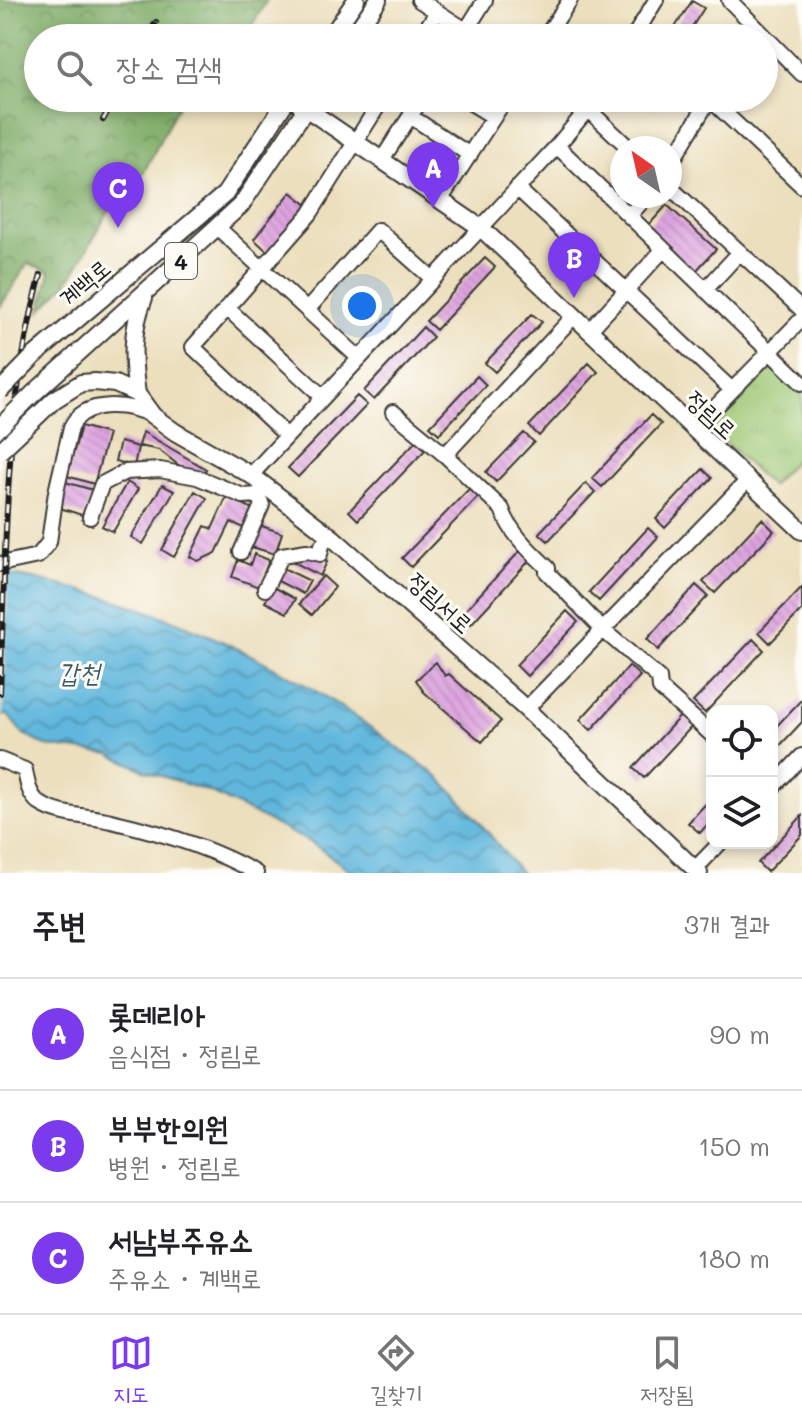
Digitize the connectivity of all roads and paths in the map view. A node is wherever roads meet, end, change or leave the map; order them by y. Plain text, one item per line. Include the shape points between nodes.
1 (356, 0) edge
2 (378, 0) edge
3 (419, 0) edge
4 (485, 0) edge
5 (570, 0) edge
6 (656, 0) edge
7 (729, 0) edge
8 (437, 12) junction
9 (340, 24) edge
10 (362, 24) edge
11 (429, 24) edge
12 (453, 24) edge
13 (473, 24) edge
14 (554, 24) edge
15 (641, 24) edge
16 (745, 24) edge
17 (778, 53) edge
18 (800, 69) edge
19 (281, 112) edge
20 (304, 112) edge
21 (320, 112) edge
22 (374, 112) edge
23 (413, 112) edge
24 (486, 112) edge
25 (497, 112) edge
26 (586, 112) edge
27 (600, 112) edge
28 (702, 112) edge
29 (725, 112) edge
30 (410, 116) junction
31 (494, 117) junction
32 (619, 136) edge
33 (355, 144) junction
34 (682, 145) edge
35 (557, 146) junction
36 (470, 155) junction
37 (381, 161) junction
38 (802, 186) edge
39 (517, 188) junction
40 (682, 198) edge
41 (441, 199) junction
42 (636, 208) edge
43 (629, 216) junction
44 (217, 227) junction
45 (481, 228) junction
46 (663, 250) junction
47 (740, 252) junction
48 (262, 269) junction
49 (433, 279) junction
50 (627, 290) junction
51 (705, 290) junction
52 (145, 295) junction
53 (227, 308) junction
54 (307, 310) junction
55 (802, 310) edge
56 (574, 316) junction
57 (802, 319) edge
58 (589, 331) junction
59 (768, 353) junction
60 (359, 358) junction
61 (802, 383) edge
62 (732, 390) junction
63 (0, 391) edge
64 (137, 394) junction
65 (323, 397) junction
66 (393, 412) dead end
67 (153, 416) junction
68 (0, 427) edge
69 (694, 429) junction
70 (287, 436) junction
71 (0, 451) edge
72 (445, 455) junction
73 (748, 480) junction
74 (258, 485) junction
75 (90, 517) dead end
76 (802, 531) edge
77 (322, 545) dead end
78 (241, 552) dead end
79 (0, 564) edge
80 (265, 589) dead end
81 (603, 630) junction
82 (526, 709) junction
83 (706, 730) edge
84 (0, 760) edge
85 (799, 764) edge
86 (778, 783) edge
87 (715, 849) edge
88 (697, 871) edge
89 (256, 873) edge

1 - 9 main road
2 - 10 main road
3 - 8 street
4 - 13 street
5 - 14 street
6 - 15 street
7 - 16 street
8 - 11 street
8 - 12 street
17 - 18 street
19 - 63 main road, 계백로 / 4, bridge via 225,194 35,355
20 - 44 main road, 계백로 / 4 via 241,205
21 - 33 main road, 정림로
22 - 33 street
23 - 30 street
24 - 31 street
25 - 31 street
26 - 35 street
27 - 32 street
28 - 34 street
29 - 38 street
30 - 36 street
30 - 37 street
31 - 36 street
33 - 37 main road, 정림로
33 - 48 street via 310,214
35 - 39 street
35 - 43 street
36 - 41 street
37 - 41 main road, 정림로
39 - 45 street
39 - 50 street
40 - 47 street
41 - 45 main road, 정림로
42 - 43 street
43 - 46 street
44 - 48 street
44 - 52 main road, 계백로 / 4
45 - 49 street
45 - 56 main road, 정림로
46 - 50 street
46 - 51 street
47 - 51 street
47 - 55 street
48 - 53 street
48 - 54 street
49 - 54 street via 378,230
49 - 60 street
50 - 58 street
50 - 62 street
51 - 59 street
52 - 64 main road via 133,345
52 - 68 main road, 계백로 / 4, bridge
53 - 65 street
53 - 70 street via 193,347
54 - 60 street
56 - 58 main road, 정림로
56 - 72 street
57 - 59 street
58 - 69 main road, 정림로
59 - 61 street
59 - 62 street
60 - 65 street
62 - 69 street
64 - 67 main road, 정림서로
64 - 71 main road, bridge via 115,384 81,383 54,400
65 - 70 street
66 - 72 street
67 - 74 main road, 정림서로
67 - 79 street via 104,406 76,418 49,542 38,556
69 - 73 main road, 정림로
70 - 74 street
72 - 81 street via 502,509 547,572
73 - 76 main road, 정림로
73 - 81 street
74 - 75 street via 243,496 197,477 160,470 125,472 102,484
74 - 78 street via 262,505
74 - 82 main road, 정림서로 via 333,538
77 - 80 street via 320,554 282,555
81 - 82 street
81 - 83 street via 659,678 660,688
82 - 88 main road, 정림서로
84 - 89 street via 25,770 33,796 53,809 177,840
85 - 86 street
87 - 88 street, 정림서로

